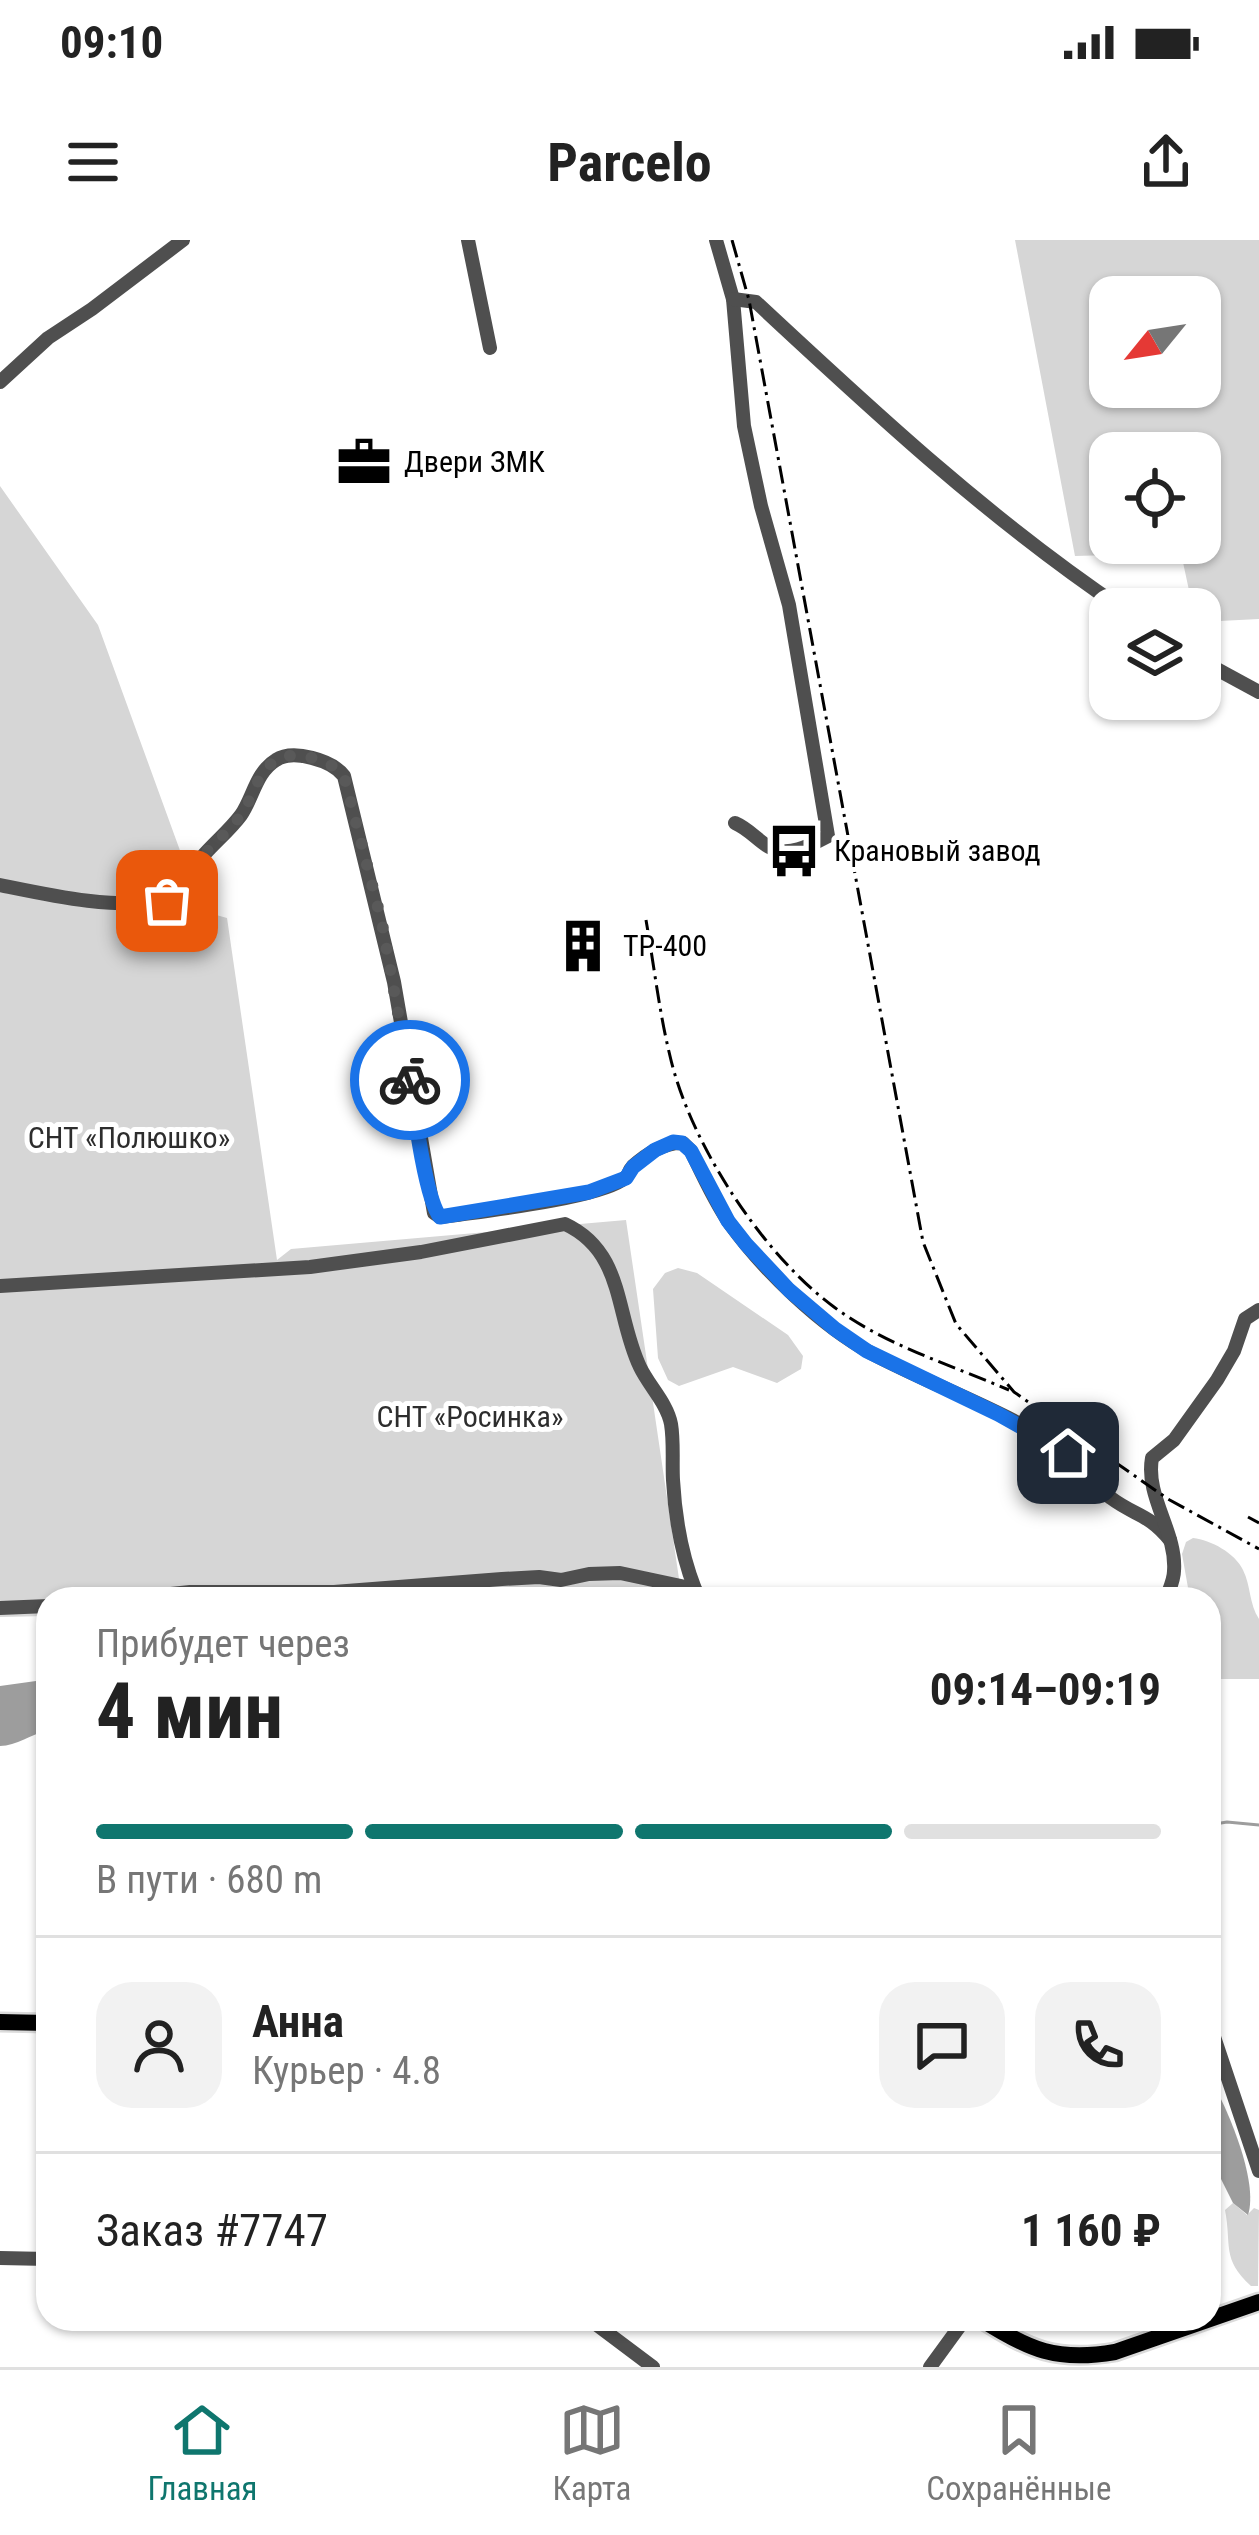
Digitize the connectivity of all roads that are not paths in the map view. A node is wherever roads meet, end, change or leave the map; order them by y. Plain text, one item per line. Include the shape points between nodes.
1 (183, 240) edge
2 (468, 240) edge
3 (716, 240) edge
4 (733, 298) junction
5 (490, 348) dead end
6 (0, 382) edge
7 (1091, 588) edge
8 (1221, 671) edge
9 (1259, 692) edge
10 (735, 823) dead end
11 (0, 886) edge
12 (0, 1286) edge
13 (1259, 1310) edge
14 (1170, 1540) junction
15 (400, 1587) edge
16 (671, 1587) edge
17 (693, 1587) edge
18 (1169, 1587) edge
19 (36, 1606) edge
20 (0, 1608) edge
21 (0, 2022) edge
22 (36, 2023) edge
23 (1221, 2058) edge
24 (1259, 2171) edge
25 (0, 2258) edge
26 (36, 2259) edge
27 (1259, 2302) edge
28 (1221, 2315) edge
29 (605, 2331) edge
30 (956, 2331) edge
31 (1003, 2331) edge
32 (1175, 2331) edge
33 (653, 2367) edge
34 (930, 2367) edge

1 - 6 street
2 - 5 street
3 - 4 street
4 - 7 street via 756,302 1002,522
4 - 10 street via 744,426 789,605 828,836 788,852
8 - 9 street
11 - 14 street via 128,904 167,901 242,814 277,759 337,766 382,923 434,1213 589,1192 626,1178 655,1150 682,1143 746,1244 835,1329 1068,1453 1110,1498 1148,1517
12 - 17 street via 310,1267 565,1224 605,1258 637,1361 667,1410
13 - 14 street via 1245,1319 1217,1380 1174,1440 1152,1458
14 - 18 street
15 - 16 street via 620,1573
19 - 20 street
21 - 22 main road
23 - 24 street
25 - 26 street
27 - 28 main road
29 - 33 street
30 - 34 street
31 - 32 main road via 1041,2352 1095,2356

